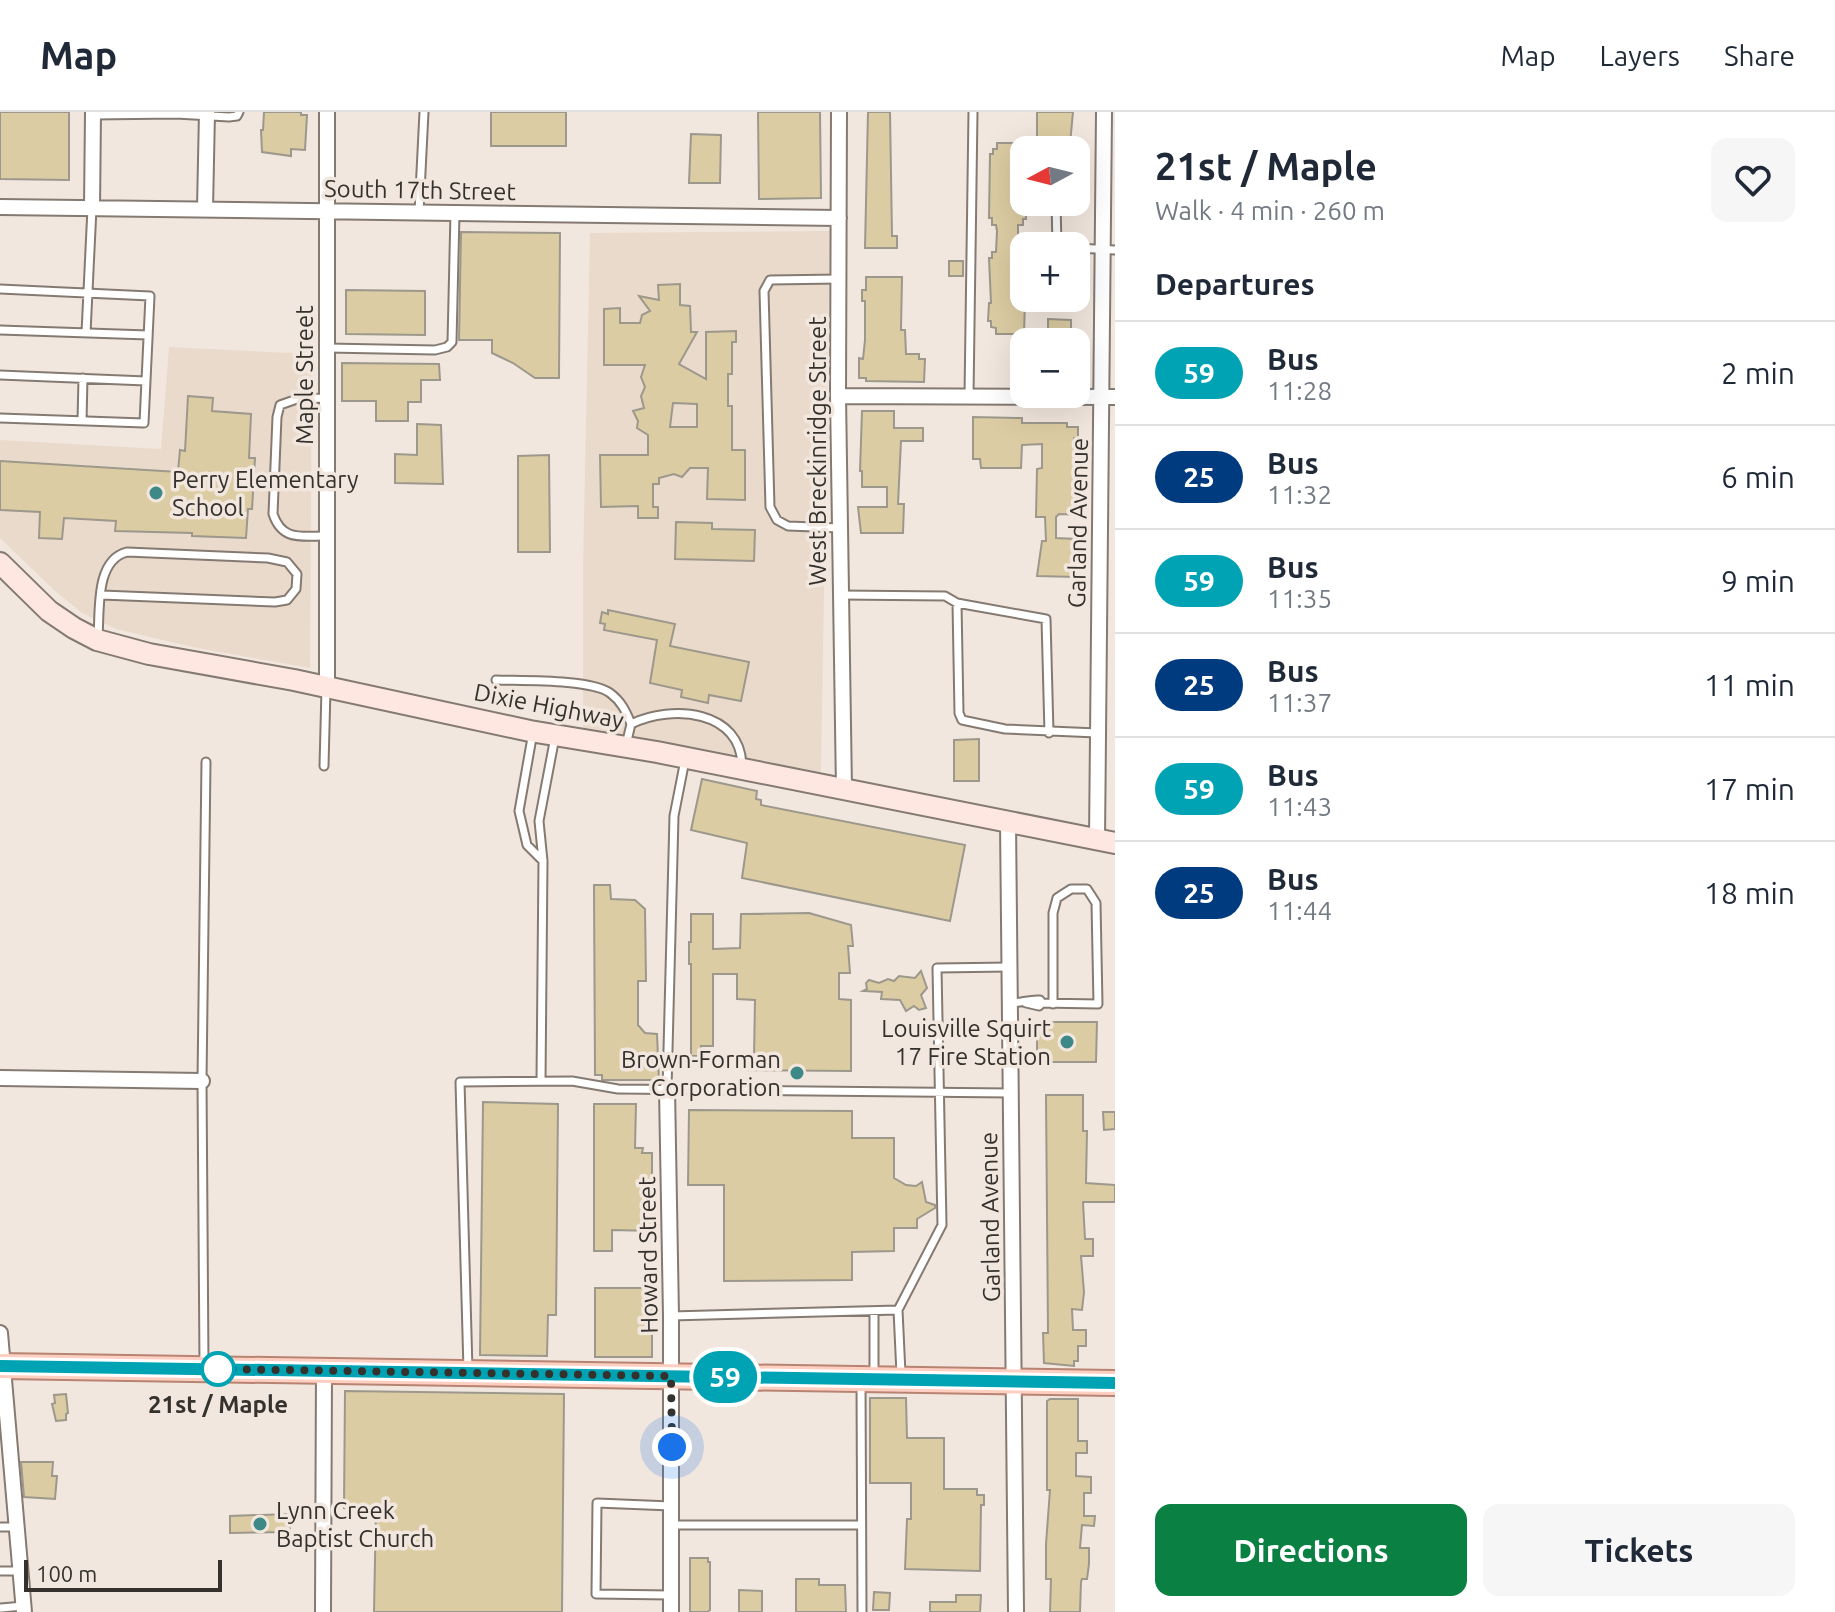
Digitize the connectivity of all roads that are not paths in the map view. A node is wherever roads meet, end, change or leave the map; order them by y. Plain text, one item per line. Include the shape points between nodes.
1 (239, 112) edge
2 (327, 112) edge
3 (424, 112) edge
4 (839, 112) edge
5 (973, 112) edge
6 (1104, 112) edge
7 (93, 114) edge
8 (207, 114) edge
9 (0, 207) edge
10 (92, 208) junction
11 (205, 209) junction
12 (327, 211) junction
13 (419, 212) junction
14 (455, 213) junction
15 (839, 218) junction
16 (1109, 250) edge
17 (839, 279) junction
18 (0, 289) edge
19 (88, 294) junction
20 (0, 330) edge
21 (86, 333) junction
22 (148, 335) junction
23 (327, 348) junction
24 (0, 375) edge
25 (83, 378) junction
26 (146, 381) junction
27 (838, 396) junction
28 (969, 396) junction
29 (1108, 397) edge
30 (326, 398) junction
31 (0, 418) edge
32 (82, 421) junction
33 (840, 528) junction
34 (325, 536) junction
35 (0, 563) edge
36 (102, 595) junction
37 (840, 595) junction
38 (957, 603) junction
39 (97, 640) junction
40 (496, 680) dead end
41 (327, 687) junction
42 (631, 724) junction
43 (533, 731) junction
44 (1049, 733) junction
45 (1097, 733) junction
46 (555, 735) junction
47 (625, 747) junction
48 (686, 758) junction
49 (206, 762) dead end
50 (324, 766) dead end
51 (742, 769) junction
52 (844, 790) junction
53 (1008, 822) junction
54 (1106, 841) edge
55 (543, 861) junction
56 (1009, 967) junction
57 (1010, 1003) junction
58 (1053, 1004) junction
59 (0, 1078) edge
60 (202, 1081) junction
61 (541, 1081) junction
62 (667, 1089) junction
63 (941, 1093) junction
64 (1011, 1093) junction
65 (898, 1310) junction
66 (874, 1312) junction
67 (671, 1316) junction
68 (0, 1333) edge
69 (1, 1354) edge
70 (204, 1368) junction
71 (324, 1371) junction
72 (468, 1372) junction
73 (671, 1376) junction
74 (867, 1380) junction
75 (901, 1380) junction
76 (1013, 1381) junction
77 (1115, 1383) edge
78 (8, 1501) edge
79 (671, 1506) junction
80 (671, 1525) junction
81 (861, 1525) junction
82 (0, 1527) edge
83 (17, 1527) junction
84 (0, 1571) edge
85 (21, 1571) junction
86 (671, 1595) junction
87 (1, 1609) edge
88 (24, 1609) edge
89 (323, 1612) edge
90 (671, 1612) edge
91 (862, 1612) edge
92 (1016, 1612) edge

1 - 8 lane via 229,117
2 - 12 street, Maple Street
3 - 13 lane
4 - 15 street, West Breckinridge Street
5 - 28 lane
6 - 16 street, Garland Avenue
7 - 8 lane
7 - 10 street
8 - 11 street
9 - 10 street, South 17th Street
10 - 11 street, South 17th Street
10 - 19 lane
11 - 12 street, South 17th Street
12 - 13 street, South 17th Street
12 - 23 street, Maple Street
13 - 14 street, South 17th Street
14 - 15 street, South 17th Street
14 - 23 lane via 452,342 435,350
15 - 17 street, West Breckinridge Street
16 - 29 street, Garland Avenue
17 - 27 street, West Breckinridge Street
17 - 33 lane via 770,280 764,291 770,507 788,526
18 - 19 lane
19 - 21 lane
19 - 22 lane via 150,296
20 - 21 lane
21 - 22 lane
22 - 26 lane
23 - 30 street, Maple Street
24 - 25 lane
25 - 26 lane
25 - 32 lane
26 - 32 lane via 144,423
27 - 28 street
27 - 33 street, West Breckinridge Street
28 - 29 street
29 - 45 street, Garland Avenue
30 - 34 street, Maple Street
30 - 34 lane via 280,405 273,514 277,527 288,534
31 - 32 lane
33 - 37 street, West Breckinridge Street
34 - 41 street, Maple Street
35 - 39 street, Dixie Highway via 49,611
36 - 36 lane via 110,561 127,552 268,558 287,562 297,574 296,589 287,600 275,602
36 - 39 lane
37 - 38 lane via 945,596
37 - 52 street, West Breckinridge Street
38 - 44 lane via 1046,619
38 - 44 lane via 962,720
39 - 41 street, Dixie Highway via 178,661
40 - 42 lane via 607,690 622,704
41 - 43 street, Dixie Highway
41 - 50 lane
42 - 47 lane
42 - 51 lane via 679,713 712,719 742,750
43 - 46 street, Dixie Highway
43 - 55 lane via 519,811 527,845
44 - 45 lane
45 - 54 street, Garland Avenue
46 - 47 street, Dixie Highway
46 - 55 lane via 539,821
47 - 48 street, Dixie Highway
48 - 51 street, Dixie Highway
48 - 62 lane via 674,816
49 - 60 lane
51 - 52 street, Dixie Highway
52 - 53 street, Dixie Highway
53 - 54 street, Dixie Highway
53 - 56 street, Garland Avenue
55 - 61 lane
56 - 57 street, Garland Avenue
56 - 63 lane via 937,968
57 - 58 lane
57 - 64 street, Garland Avenue
58 - 58 lane via 1098,1004 1096,903 1087,889 1071,889 1057,898
59 - 60 street
60 - 70 lane
61 - 62 lane
61 - 72 lane via 460,1082
62 - 63 lane
62 - 67 street, Howard Street
63 - 64 lane
63 - 65 lane via 942,1225
64 - 76 street, Garland Avenue
65 - 66 lane
65 - 75 lane
66 - 67 lane
66 - 74 lane
67 - 73 street, Howard Street
68 - 69 street
69 - 70 main road
69 - 78 street
70 - 71 main road
71 - 72 main road
71 - 89 street
72 - 73 main road
73 - 74 main road
73 - 79 street, Howard Street
74 - 75 main road
74 - 81 lane
75 - 76 main road
76 - 77 main road
76 - 92 street, Garland Avenue
78 - 83 street
79 - 80 street, Howard Street
79 - 86 lane via 597,1503 596,1594
80 - 81 lane
80 - 86 street, Howard Street
81 - 91 lane
82 - 83 lane
83 - 85 street
84 - 85 lane
85 - 88 street
86 - 90 street, Howard Street
87 - 88 lane

